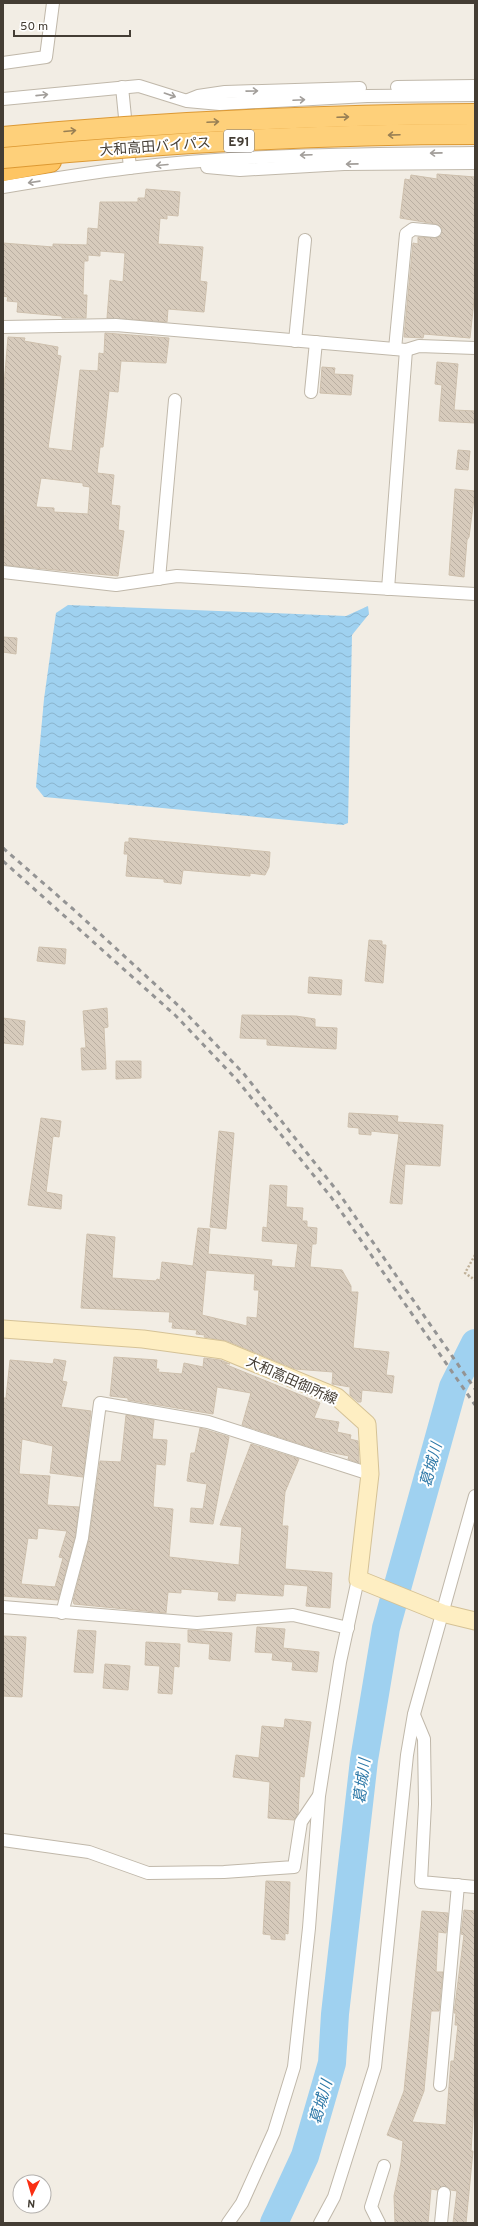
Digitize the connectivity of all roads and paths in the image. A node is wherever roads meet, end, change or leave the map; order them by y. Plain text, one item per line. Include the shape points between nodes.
1 (53, 3) edge
2 (3, 63) edge
3 (475, 86) edge
4 (122, 87) junction
5 (475, 95) edge
6 (3, 99) edge
7 (187, 101) junction
8 (475, 114) edge
9 (475, 134) edge
10 (3, 138) edge
11 (110, 149) junction
12 (475, 153) edge
13 (3, 158) edge
14 (183, 163) junction
15 (475, 163) edge
16 (130, 168) junction
17 (3, 170) edge
18 (3, 187) edge
19 (435, 231) dead end
20 (306, 240) dead end
21 (3, 327) edge
22 (295, 341) junction
23 (316, 342) junction
24 (475, 348) edge
25 (400, 349) junction
26 (311, 392) dead end
27 (175, 400) dead end
28 (3, 572) edge
29 (159, 579) junction
30 (388, 589) junction
31 (475, 594) edge
32 (475, 1255) edge
33 (475, 1280) edge
34 (3, 1329) edge
35 (370, 1474) junction
36 (475, 1496) edge
37 (366, 1581) junction
38 (3, 1607) edge
39 (436, 1610) junction
40 (62, 1613) junction
41 (475, 1620) edge
42 (348, 1628) junction
43 (414, 1714) junction
44 (319, 1796) junction
45 (3, 1840) edge
46 (458, 1885) junction
47 (475, 1887) edge
48 (440, 2085) dead end
49 (384, 2166) dead end
50 (444, 2193) dead end
51 (228, 2223) edge
52 (320, 2223) edge
53 (379, 2223) edge
54 (441, 2223) edge

1 - 2 street via 46,57
7 -> 3 street via 198,96 225,92
6 -> 4 street
4 -> 7 street via 139,86 153,89
4 - 16 street
7 -> 5 street via 220,104 367,96
10 -> 8 highway, 大和高田バイパス / E91, bridge via 188,123
9 -> 11 highway, 大和高田バイパス / E91, bridge via 302,138
11 - 13 highway, 大和高田バイパス / E91, bridge
11 - 17 highway, bridge
12 -> 14 street via 304,155
15 -> 14 street via 344,164 240,170
14 -> 16 street
16 -> 18 street
19 - 25 street via 413,229 406,234
20 - 22 street
21 - 22 street via 116,325
22 - 23 street
23 - 25 street
23 - 26 street
24 - 25 street via 419,346
25 - 30 street
27 - 29 street
28 - 29 street via 116,585
29 - 30 street via 177,576
30 - 31 street
32 - 33 path via 466,1273
34 - 35 main road, 大和高田御所線 via 143,1339 223,1350 337,1397 367,1424
35 - 37 main road, 大和高田御所線
35 - 40 street via 208,1422 100,1403 82,1538
36 - 39 street
37 - 39 main road
37 - 42 street
38 - 40 street
39 - 41 main road
39 - 43 street
40 - 42 street via 197,1623 293,1615
42 - 44 street
43 - 46 street via 424,1739 425,1804 421,1882
43 - 52 street via 407,1755 375,2067 334,2197
44 - 45 street via 301,1822 294,1867 224,1872 148,1873 89,1852
44 - 51 street via 309,1928 294,2066 274,2132 242,2203
46 - 47 street
46 - 48 street
49 - 53 street via 371,2207
50 - 54 street

